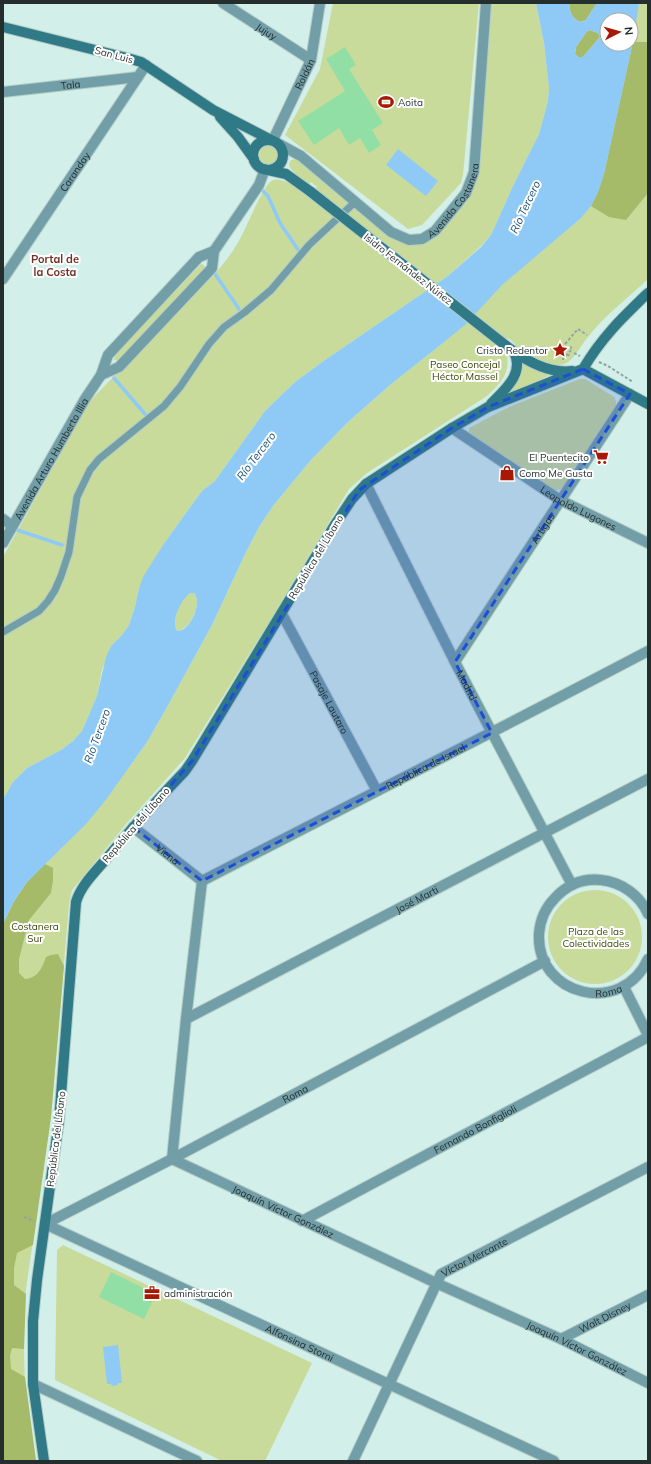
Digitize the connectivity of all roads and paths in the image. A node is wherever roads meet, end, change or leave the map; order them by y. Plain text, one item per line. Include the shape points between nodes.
1 (223, 3) edge
2 (320, 3) edge
3 (486, 3) edge
4 (3, 27) edge
5 (311, 60) junction
6 (146, 65) junction
7 (138, 77) junction
8 (3, 92) edge
9 (213, 110) junction
10 (274, 141) junction
11 (283, 154) junction
12 (254, 159) junction
13 (266, 170) junction
14 (294, 179) junction
15 (355, 202) junction
16 (214, 251) junction
17 (3, 279) edge
18 (648, 293) edge
19 (587, 335) dead end
20 (565, 344) dead end
21 (569, 345) dead end
22 (514, 352) junction
23 (574, 353) dead end
24 (567, 354) junction
25 (571, 357) dead end
26 (562, 358) dead end
27 (586, 364) junction
28 (101, 375) junction
29 (634, 383) dead end
30 (630, 394) junction
31 (646, 401) edge
32 (488, 407) junction
33 (452, 428) junction
34 (366, 484) junction
35 (560, 500) junction
36 (3, 519) edge
37 (12, 526) junction
38 (3, 543) edge
39 (648, 543) edge
40 (282, 614) junction
41 (3, 632) edge
42 (648, 651) edge
43 (455, 662) junction
44 (492, 733) junction
45 (648, 779) edge
46 (377, 791) junction
47 (133, 827) junction
48 (544, 833) junction
49 (202, 881) junction
50 (572, 885) junction
51 (647, 911) edge
52 (648, 959) edge
53 (545, 961) junction
54 (624, 987) junction
55 (186, 1019) junction
56 (648, 1036) edge
57 (172, 1159) junction
58 (648, 1167) edge
59 (302, 1221) junction
60 (45, 1224) junction
61 (436, 1283) junction
62 (648, 1295) edge
63 (561, 1339) junction
64 (648, 1383) edge
65 (33, 1384) junction
66 (389, 1385) junction
67 (44, 1461) edge
68 (197, 1461) edge
69 (353, 1461) edge
70 (552, 1461) edge

1 - 5 street, Jujuy
2 - 5 street, Roldán
3 - 15 street, Avenida Costanera via 474,172 466,193 434,231 422,239 415,240 391,232
4 - 6 street, San Luis
5 - 10 street, Roldán
6 - 7 street, Caranday
6 - 9 street, San Luis
7 - 8 street, Tala
7 - 17 street, Caranday
9 - 10 street, San Luis
9 - 12 street, San Luis
10 - 11 street via 282,149
10 - 12 street via 265,140 258,144
10 - 15 street, Avenida Costanera via 301,156
11 - 13 street via 279,166
11 - 14 street via 286,170
12 - 13 street
13 - 14 street
13 - 16 street, Avenida Arturo Humberto Illia via 259,185
14 - 22 street, Isidro Fernández Núñez, bridge
15 - 41 lane via 309,245 271,290 224,327 164,406 99,459 90,470 77,497 68,552 55,590 39,611
16 - 28 street, Avenida Arturo Humberto Illia via 199,257 108,355
16 - 28 street, Avenida Arturo Humberto Illia via 212,268 119,366
18 - 27 street via 606,334
19 - 20 path via 578,328
21 - 24 path via 572,349
22 - 27 street via 550,370 566,372
22 - 32 street via 518,365 515,375
23 - 27 path
24 - 25 path
24 - 26 path
27 - 29 path via 598,362
27 - 30 street
27 - 32 street, República del Líbano
28 - 37 street, Avenida Arturo Humberto Illia via 84,399
30 - 31 street
30 - 35 street, Artigas
32 - 33 street, República del Líbano
33 - 34 street, República del Líbano
33 - 35 street, Leopoldo Lugones
34 - 40 street, República del Líbano via 352,499 334,526
34 - 43 street, Madrid
35 - 39 street, Leopoldo Lugones
35 - 43 street, Artigas
36 - 37 street
37 - 38 street, Avenida Arturo Humberto Illia
40 - 46 street, Pasaje Lautaro
40 - 47 street, República del Líbano via 192,761
42 - 44 street, República de Israel
43 - 44 street, Madrid
44 - 46 street, República de Israel
44 - 48 street, Madrid
45 - 48 street, José Marti
46 - 49 street, República de Israel
47 - 49 street, Viena
47 - 60 street, República del Líbano via 82,888 76,902 59,1121
48 - 50 street, Madrid
48 - 55 street, José Marti
49 - 55 street
50 - 51 street, Roma via 595,879 620,884 639,899
50 - 53 street, Roma via 560,892 544,914 539,940
52 - 54 street, Roma via 636,978
53 - 54 street, Roma via 556,978 581,992 596,994
53 - 57 street, Roma
54 - 56 street
55 - 57 street
56 - 59 street, Fernando Bonfiglioli
57 - 59 street, Joaquín Víctor González
57 - 60 street, Roma
58 - 61 street, Víctor Mercante via 441,1274
59 - 61 street, Joaquín Víctor González
60 - 65 street, República del Líbano via 33,1321
60 - 66 street, Alfonsina Storni
61 - 63 street, Joaquín Víctor González
61 - 66 street, Víctor Mercante
62 - 63 street, Walt Disney
63 - 64 street, Joaquín Víctor González
65 - 67 street, República del Líbano
65 - 68 street
66 - 69 street, Víctor Mercante
66 - 70 street, Alfonsina Storni

